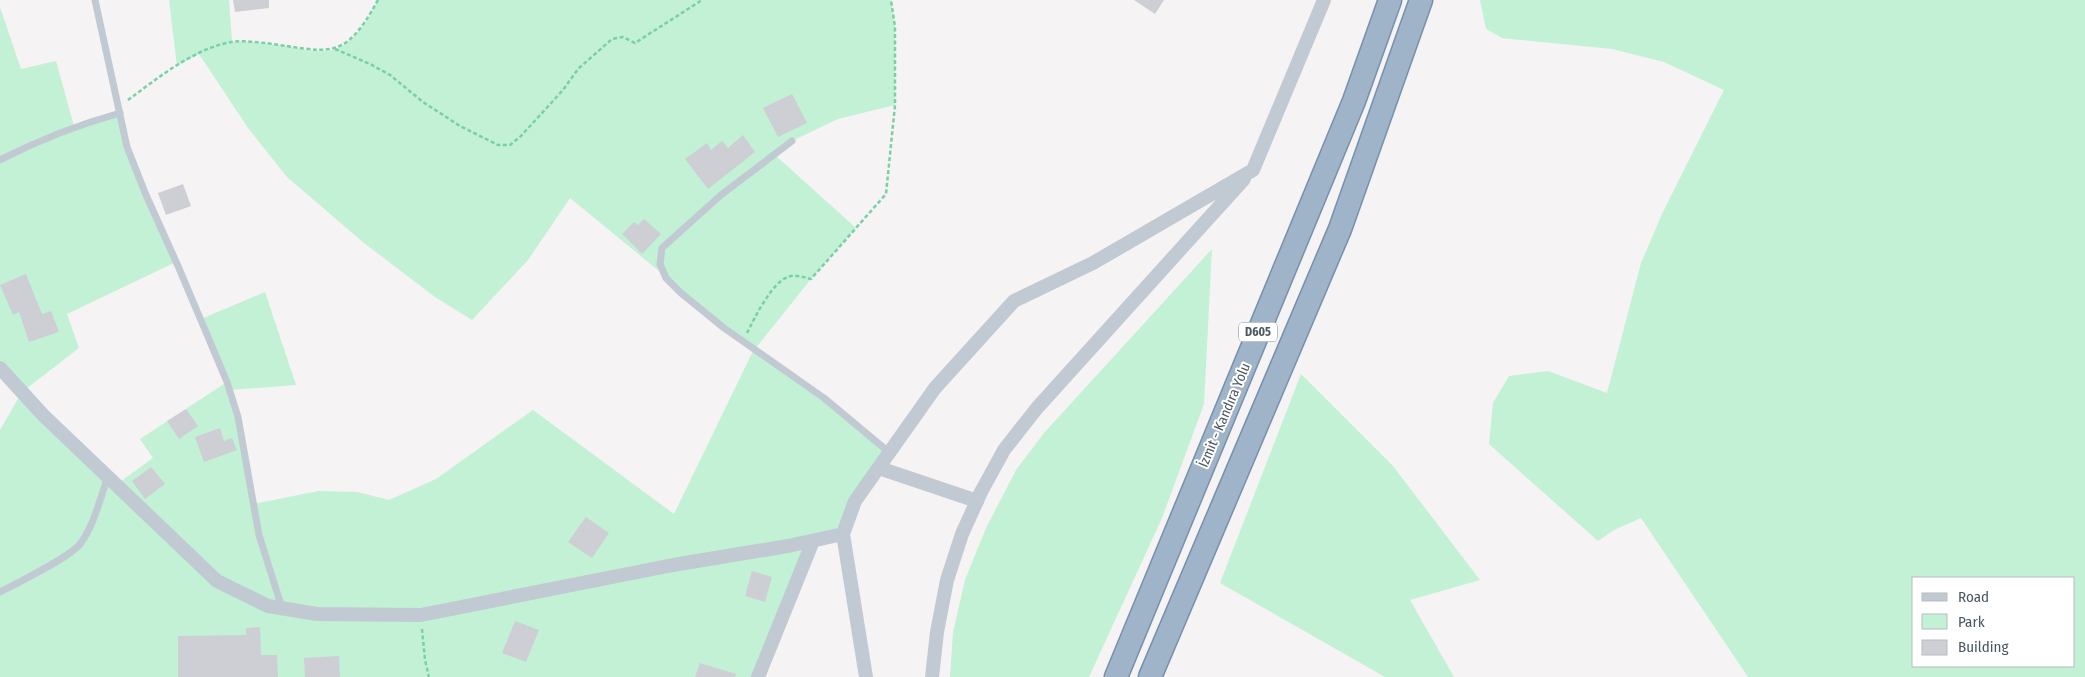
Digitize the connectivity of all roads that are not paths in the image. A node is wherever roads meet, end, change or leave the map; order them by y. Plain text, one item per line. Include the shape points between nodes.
1 (95, 0) edge
2 (1324, 0) edge
3 (1390, 0) edge
4 (1421, 0) edge
5 (119, 110) junction
6 (792, 142) dead end
7 (0, 160) edge
8 (1253, 170) junction
9 (0, 368) edge
10 (890, 453) junction
11 (879, 468) junction
12 (108, 477) junction
13 (977, 500) junction
14 (843, 534) junction
15 (813, 540) junction
16 (0, 592) edge
17 (282, 608) junction
18 (1119, 669) edge
19 (758, 677) edge
20 (866, 677) edge
21 (932, 677) edge
22 (1150, 677) edge

1 - 5 lane
2 - 8 street
3 - 18 highway, İzmit - Kandıra Yolu / D605 via 1354,101
4 - 22 highway via 1340,229
5 - 7 lane via 67,129
5 - 17 lane via 127,147 146,195 224,371 238,417 259,535
6 - 10 lane via 721,195 662,248 660,264 666,278 681,293 742,341 824,398
8 - 10 street via 1093,263 1014,300 935,388
8 - 13 street via 1037,408 1004,450
9 - 12 street
10 - 11 street
11 - 13 street
11 - 14 street via 856,501
12 - 16 lane via 79,545
12 - 17 street via 217,581 268,606
13 - 21 street via 947,580
14 - 15 street
14 - 20 street
15 - 17 street via 421,615 317,614
15 - 19 street

